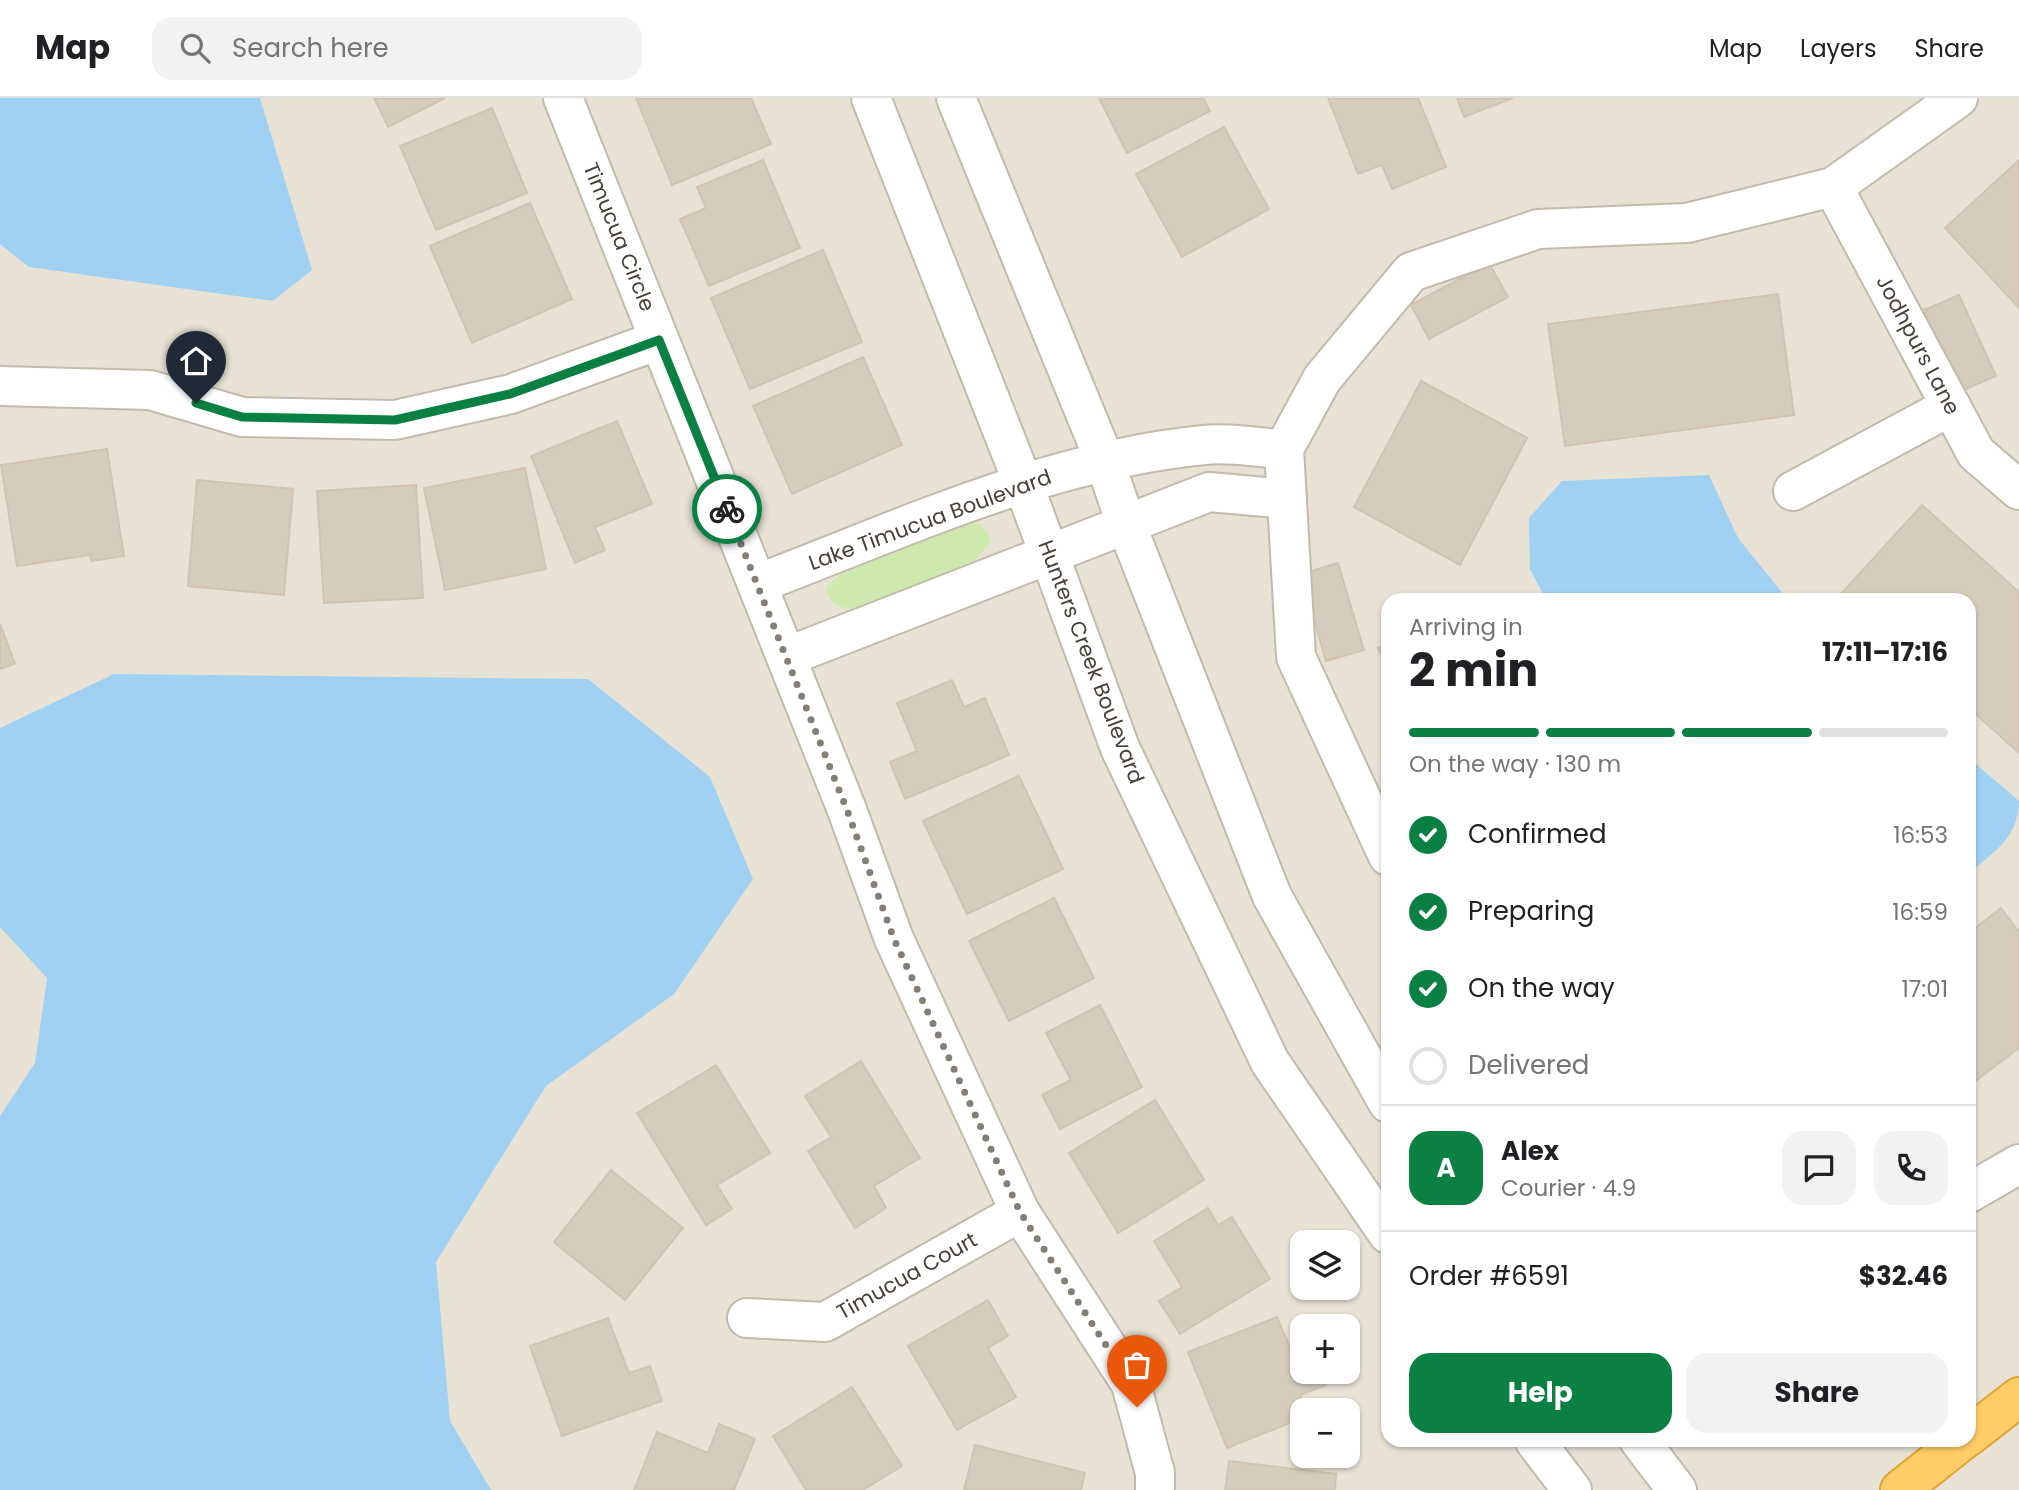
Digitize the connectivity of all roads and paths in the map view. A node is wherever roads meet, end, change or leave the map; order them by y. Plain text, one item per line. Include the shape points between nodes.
1 (563, 98) edge
2 (871, 98) edge
3 (956, 98) edge
4 (1958, 98) edge
5 (1833, 187) junction
6 (659, 340) junction
7 (0, 386) edge
8 (1951, 406) junction
9 (1207, 444) junction
10 (1284, 449) junction
11 (1104, 459) junction
12 (1023, 483) junction
13 (2019, 490) edge
14 (1793, 491) dead end
15 (1209, 492) junction
16 (1287, 499) junction
17 (1126, 524) junction
18 (1049, 554) junction
19 (757, 584) junction
20 (786, 657) junction
21 (1381, 841) edge
22 (1381, 1091) edge
23 (2019, 1164) edge
24 (1976, 1189) edge
25 (1020, 1212) junction
26 (1381, 1224) edge
27 (747, 1318) dead end
28 (2019, 1397) edge
29 (1976, 1431) edge
30 (1539, 1447) edge
31 (1644, 1447) edge
32 (1954, 1447) edge
33 (1155, 1490) edge
34 (1572, 1490) edge
35 (1677, 1490) edge
36 (1900, 1490) edge

1 - 6 street, Timucua Circle
2 - 12 street, Hunters Creek Boulevard
3 - 11 street
4 - 5 street
5 - 8 street, Jodhpurs Lane
5 - 10 street via 1687,223 1538,229 1411,272 1322,379
6 - 7 street via 510,394 395,420 242,417 149,390
6 - 19 street, Timucua Circle
8 - 13 street, Jodhpurs Lane via 1976,453
8 - 14 street
9 - 10 street, Lake Timucua Boulevard
9 - 11 street, Lake Timucua Boulevard
9 - 15 street
10 - 16 street
11 - 12 street, Lake Timucua Boulevard
11 - 17 street
12 - 18 street, Hunters Creek Boulevard
12 - 19 street, Lake Timucua Boulevard
15 - 16 street
15 - 17 street
16 - 21 street via 1296,657
17 - 18 street
17 - 22 street via 1272,896
18 - 20 street
18 - 26 street, Hunters Creek Boulevard via 1120,748 1270,1062
19 - 20 street, Timucua Circle
20 - 25 street, Timucua Circle via 894,939
23 - 24 street
25 - 27 street, Timucua Court via 825,1322
25 - 33 street, Timucua Circle via 1131,1384 1155,1473
28 - 29 highway
30 - 34 street
31 - 35 street
32 - 36 highway

